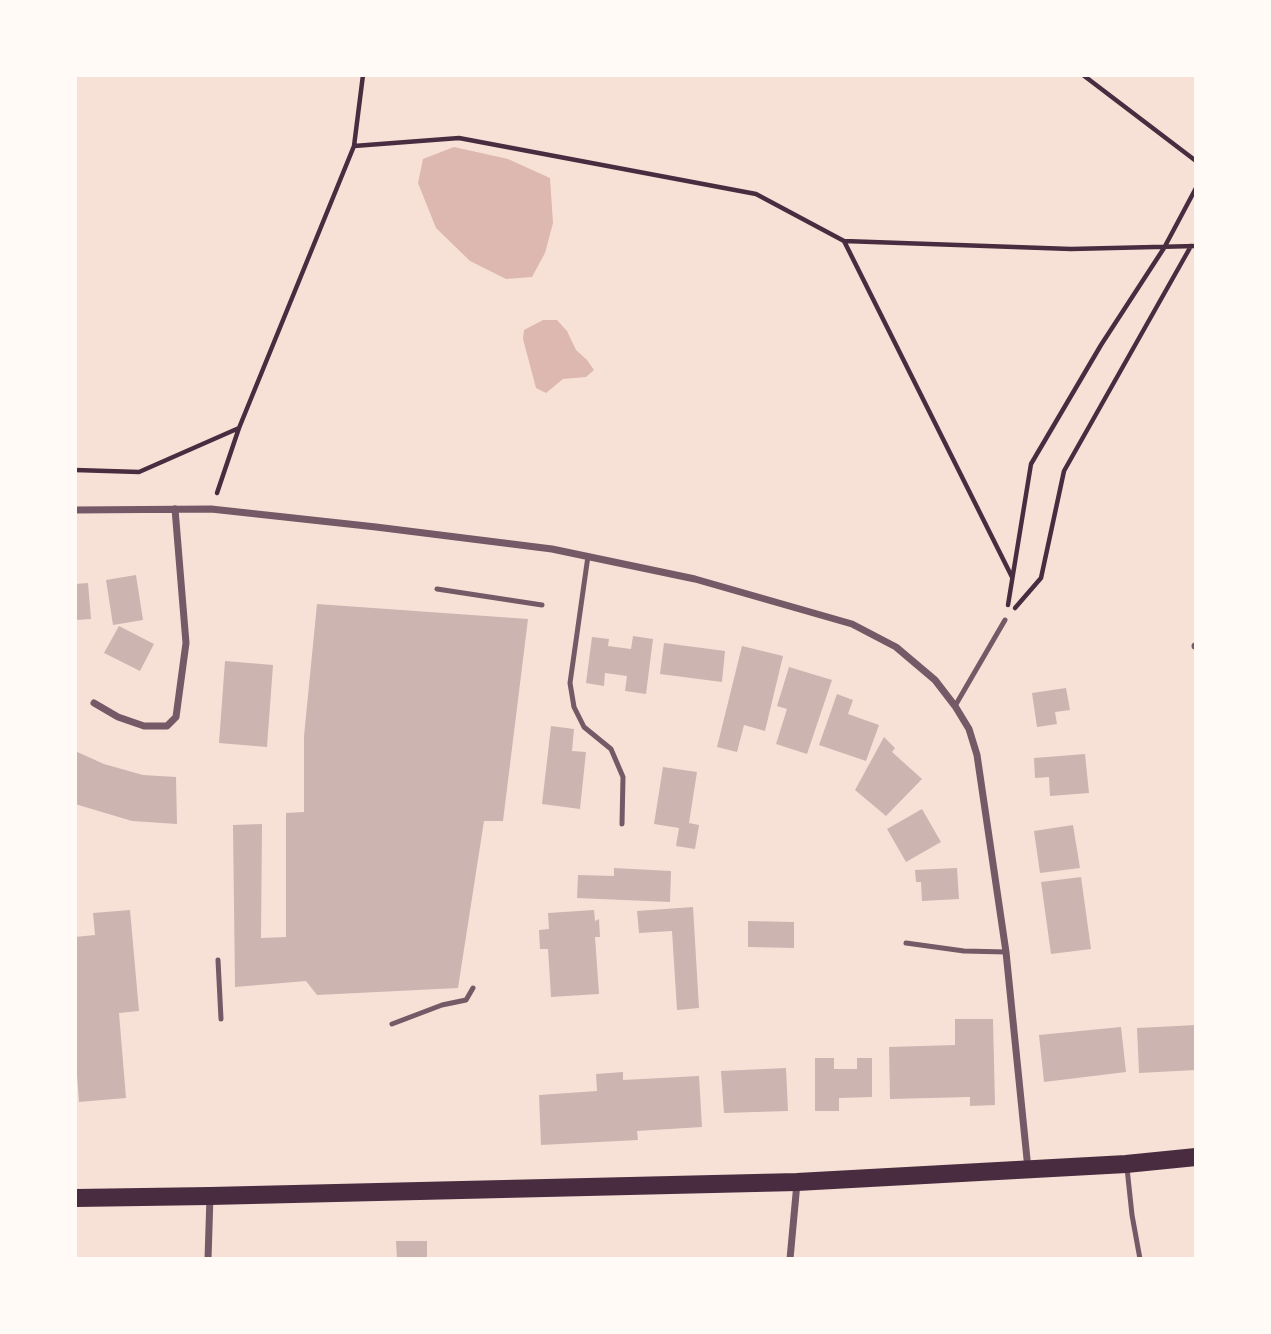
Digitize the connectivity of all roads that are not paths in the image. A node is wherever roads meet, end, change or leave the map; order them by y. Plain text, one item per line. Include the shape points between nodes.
1 (175, 509) junction
2 (75, 510) edge
3 (588, 556) junction
4 (437, 589) dead end
5 (542, 605) dead end
6 (1005, 620) road end
7 (94, 703) dead end
8 (955, 706) junction
9 (622, 824) dead end
10 (906, 943) dead end
11 (1006, 952) junction
12 (218, 960) dead end
13 (474, 988) dead end
14 (221, 1019) dead end
15 (392, 1024) dead end
16 (1196, 1157) edge
17 (1126, 1164) junction
18 (1028, 1169) junction
19 (797, 1182) junction
20 (210, 1196) junction
21 (75, 1198) edge
22 (208, 1259) edge
23 (790, 1259) edge
24 (1140, 1259) edge

1 - 2 street
1 - 3 street via 376,527
1 - 7 street via 186,643 176,717 167,726 144,726
3 - 8 street via 695,579 852,624 896,647 935,681
3 - 9 lane via 570,683 584,727 611,748 623,777
4 - 5 lane
6 - 8 lane
8 - 11 street via 977,755
10 - 11 lane
11 - 18 street
12 - 14 lane
13 - 15 lane via 466,1000
16 - 17 main road
17 - 18 main road
17 - 24 lane
18 - 19 main road
19 - 20 main road
19 - 23 street
20 - 21 main road
20 - 22 street

